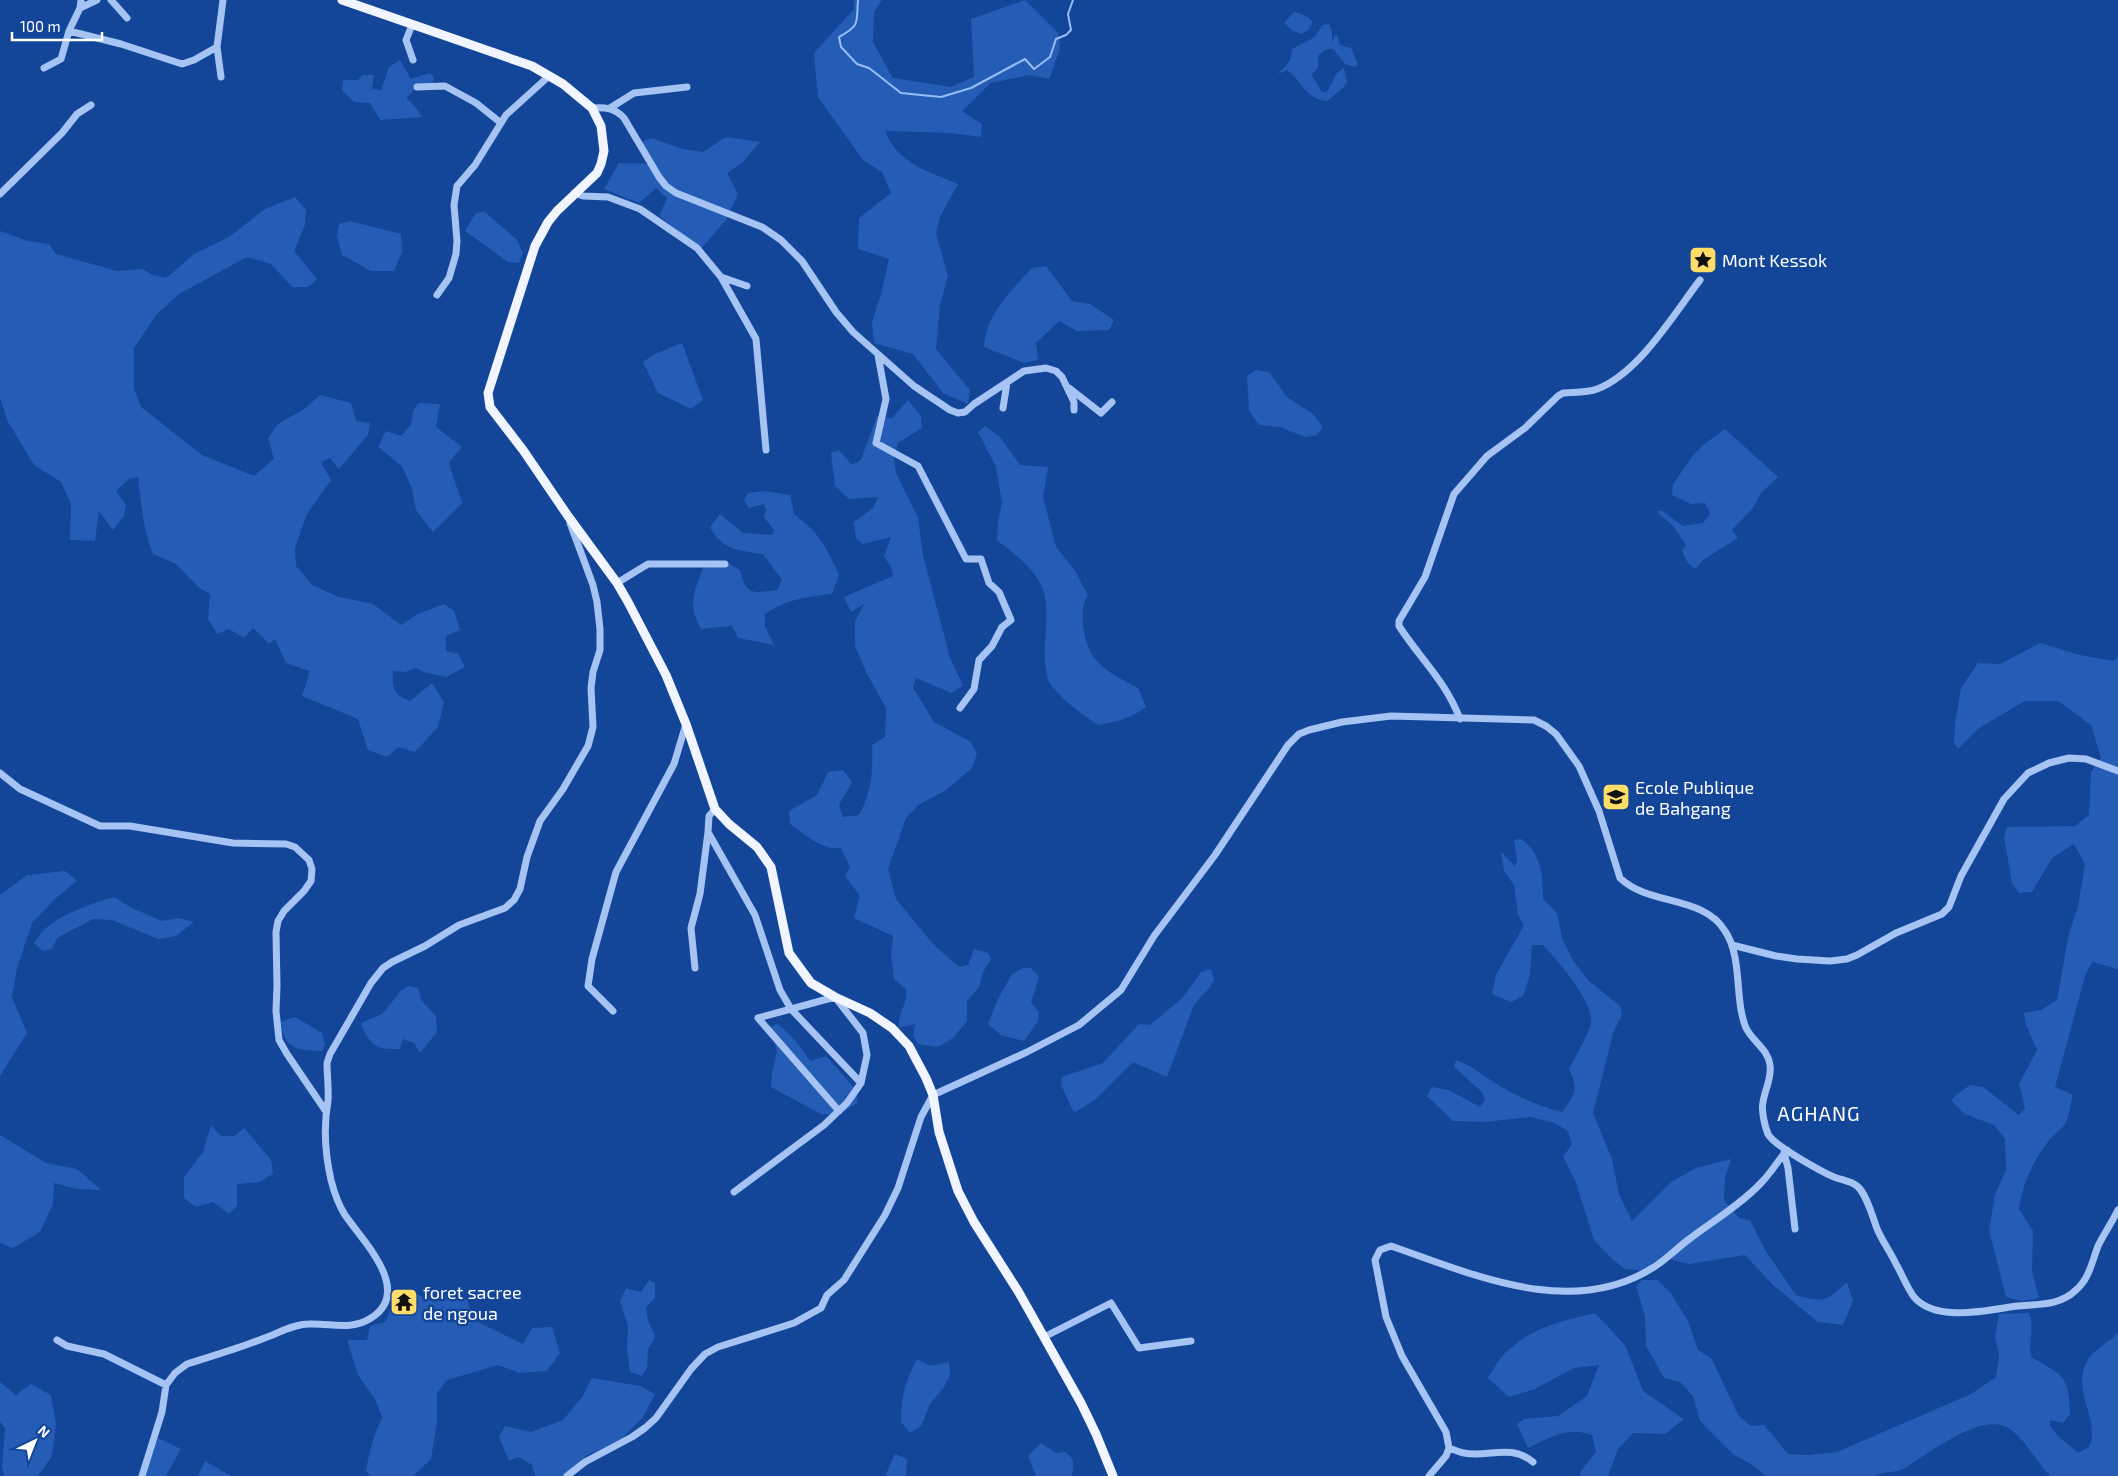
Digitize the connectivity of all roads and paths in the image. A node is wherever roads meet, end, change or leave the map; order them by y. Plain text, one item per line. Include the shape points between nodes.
1 (97, 0) edge
2 (111, 0) edge
3 (223, 0) edge
4 (342, 0) edge
5 (358, 3) edge
6 (80, 4) edge
7 (127, 18) dead end
8 (412, 25) junction
9 (69, 31) junction
10 (217, 47) junction
11 (412, 60) dead end
12 (44, 68) dead end
13 (549, 76) junction
14 (221, 77) dead end
15 (416, 87) dead end
16 (687, 87) dead end
17 (90, 105) dead end
18 (592, 108) junction
19 (610, 108) junction
20 (501, 123) junction
21 (574, 192) junction
22 (0, 194) edge
23 (721, 277) junction
24 (1700, 280) dead end
25 (747, 286) dead end
26 (437, 295) dead end
27 (878, 355) junction
28 (1007, 383) junction
29 (1067, 386) junction
30 (1112, 402) dead end
31 (1003, 408) dead end
32 (1074, 410) dead end
33 (766, 450) dead end
34 (568, 516) junction
35 (725, 564) dead end
36 (618, 583) junction
37 (960, 708) dead end
38 (1460, 719) junction
39 (686, 724) junction
40 (2118, 771) edge
41 (0, 773) edge
42 (716, 809) junction
43 (708, 832) junction
44 (1732, 945) junction
45 (695, 968) dead end
46 (835, 997) junction
47 (791, 1009) junction
48 (613, 1011) dead end
49 (861, 1083) junction
50 (933, 1095) junction
51 (325, 1110) junction
52 (838, 1111) junction
53 (1785, 1152) junction
54 (734, 1192) dead end
55 (2118, 1210) edge
56 (1795, 1229) dead end
57 (1044, 1337) junction
58 (57, 1340) dead end
59 (1191, 1341) dead end
60 (166, 1385) junction
61 (1449, 1448) junction
62 (1534, 1462) dead end
63 (142, 1476) edge
64 (567, 1476) edge
65 (1113, 1476) edge
66 (1429, 1476) edge

1 - 6 street
2 - 7 street
3 - 10 street
4 - 5 main road
5 - 8 main road
6 - 9 street
8 - 11 street via 406,40
8 - 13 main road via 517,61
9 - 10 street via 182,64
9 - 12 street via 61,60
10 - 14 street
13 - 18 main road
13 - 20 street
15 - 20 street via 445,86 476,103
16 - 19 street via 634,93
17 - 22 street
18 - 19 street
18 - 21 main road via 603,137 601,164 597,173
19 - 27 street via 624,118 666,186 691,200 762,227 792,250 840,318
20 - 26 street via 458,186 454,204 456,254 449,278
21 - 23 street via 583,196 608,197 640,209 697,248
21 - 34 main road via 548,222 535,246 488,399 490,407
23 - 25 street
23 - 33 street via 756,339
24 - 38 street via 1628,370 1596,390 1558,396 1525,428 1487,456 1454,494 1425,577 1399,626 1433,669
27 - 28 street via 914,386 958,413 965,412
27 - 37 street via 886,399 876,443 918,466 966,559 980,559 988,583 999,592 1011,620 1002,627 992,646 979,660 974,689
28 - 29 street via 1024,371 1051,368
28 - 31 street
29 - 30 street via 1101,413
29 - 32 street
34 - 36 main road
34 - 51 street via 598,602 600,650 593,672 593,727 588,746 540,821 514,900 505,908 459,925 392,962 371,983 330,1054
35 - 36 street via 648,564
36 - 39 main road via 653,648
38 - 44 street via 1534,720 1556,734 1578,766 1599,811 1620,878 1645,893 1709,914 1726,932
38 - 50 street via 1391,716 1342,722 1299,734 1288,745 1215,855 1154,936 1122,990 1079,1024
39 - 42 main road
39 - 48 street via 674,764 616,872 592,959 588,986
40 - 44 street via 2086,759 2069,758 2028,773 2004,799 1961,876 1949,907 1942,914 1896,933 1847,959 1797,959
41 - 51 street via 28,793 100,826 130,826 233,843 286,844 309,860 311,880 278,920 276,1023 279,1040
42 - 43 street via 709,816
42 - 46 main road via 764,855 774,877 789,953 811,982
43 - 45 street via 700,894 691,928
43 - 47 street via 755,915 780,990
44 - 53 street via 1745,1026 1768,1054 1771,1066 1762,1103 1768,1134
46 - 47 street
46 - 49 street via 863,1033 867,1055
46 - 50 main road via 870,1013 892,1028 909,1046
47 - 49 street
47 - 52 street via 758,1018
49 - 52 street via 848,1103
50 - 57 main road via 939,1132 958,1191
50 - 64 street via 921,1118 898,1188 885,1215 844,1280 820,1308 794,1323 705,1354 645,1428
51 - 60 street via 325,1147 331,1182 345,1214 372,1248 382,1268 388,1297 382,1308 372,1317 349,1326 307,1324 186,1364
52 - 54 street
53 - 55 street via 1832,1177 1856,1185 1914,1296 1924,1306 1938,1310 1970,1313 2048,1304 2071,1295 2085,1281 2098,1247
53 - 56 street
53 - 61 street via 1745,1198 1654,1267 1628,1280 1597,1288 1535,1290 1391,1246 1380,1250 1375,1260 1386,1317 1402,1356 1446,1432
57 - 59 street via 1111,1303 1139,1348
57 - 65 main road via 1088,1418
58 - 60 street via 67,1346 104,1354
60 - 63 street via 162,1412
61 - 62 street via 1465,1453 1515,1453
61 - 66 street

